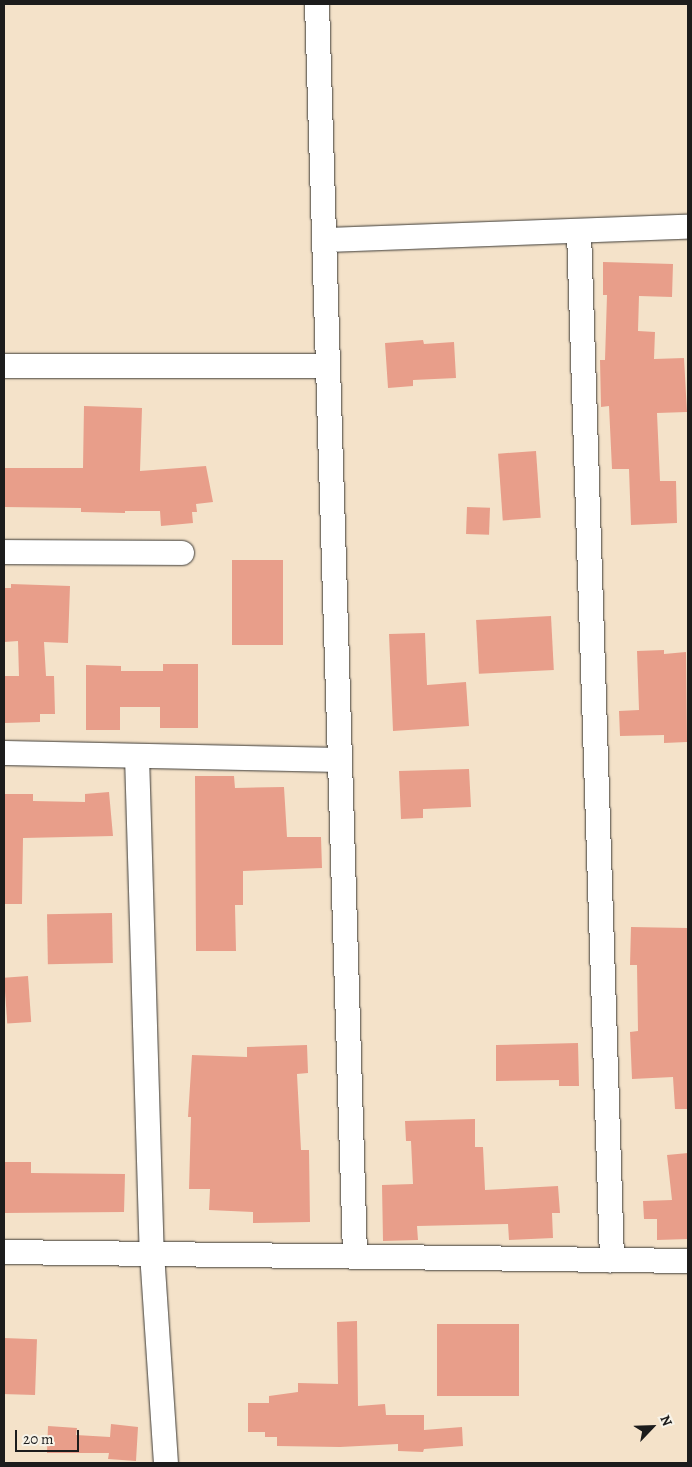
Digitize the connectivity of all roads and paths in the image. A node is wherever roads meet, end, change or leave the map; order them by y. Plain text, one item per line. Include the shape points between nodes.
1 (318, 4) edge
2 (688, 227) edge
3 (579, 232) junction
4 (326, 240) junction
5 (4, 366) edge
6 (326, 366) junction
7 (4, 552) edge
8 (182, 553) dead end
9 (4, 753) edge
10 (137, 756) junction
11 (340, 760) junction
12 (4, 1252) edge
13 (152, 1253) junction
14 (355, 1254) junction
15 (612, 1260) junction
16 (688, 1261) edge
17 (166, 1463) edge

1 - 4 street
2 - 3 street
3 - 4 street
3 - 15 street
4 - 6 street
5 - 6 street
6 - 11 street
7 - 8 street
9 - 10 street
10 - 11 street
10 - 13 street
11 - 14 street
12 - 13 street
13 - 14 street
13 - 17 street
14 - 15 street
15 - 16 street

